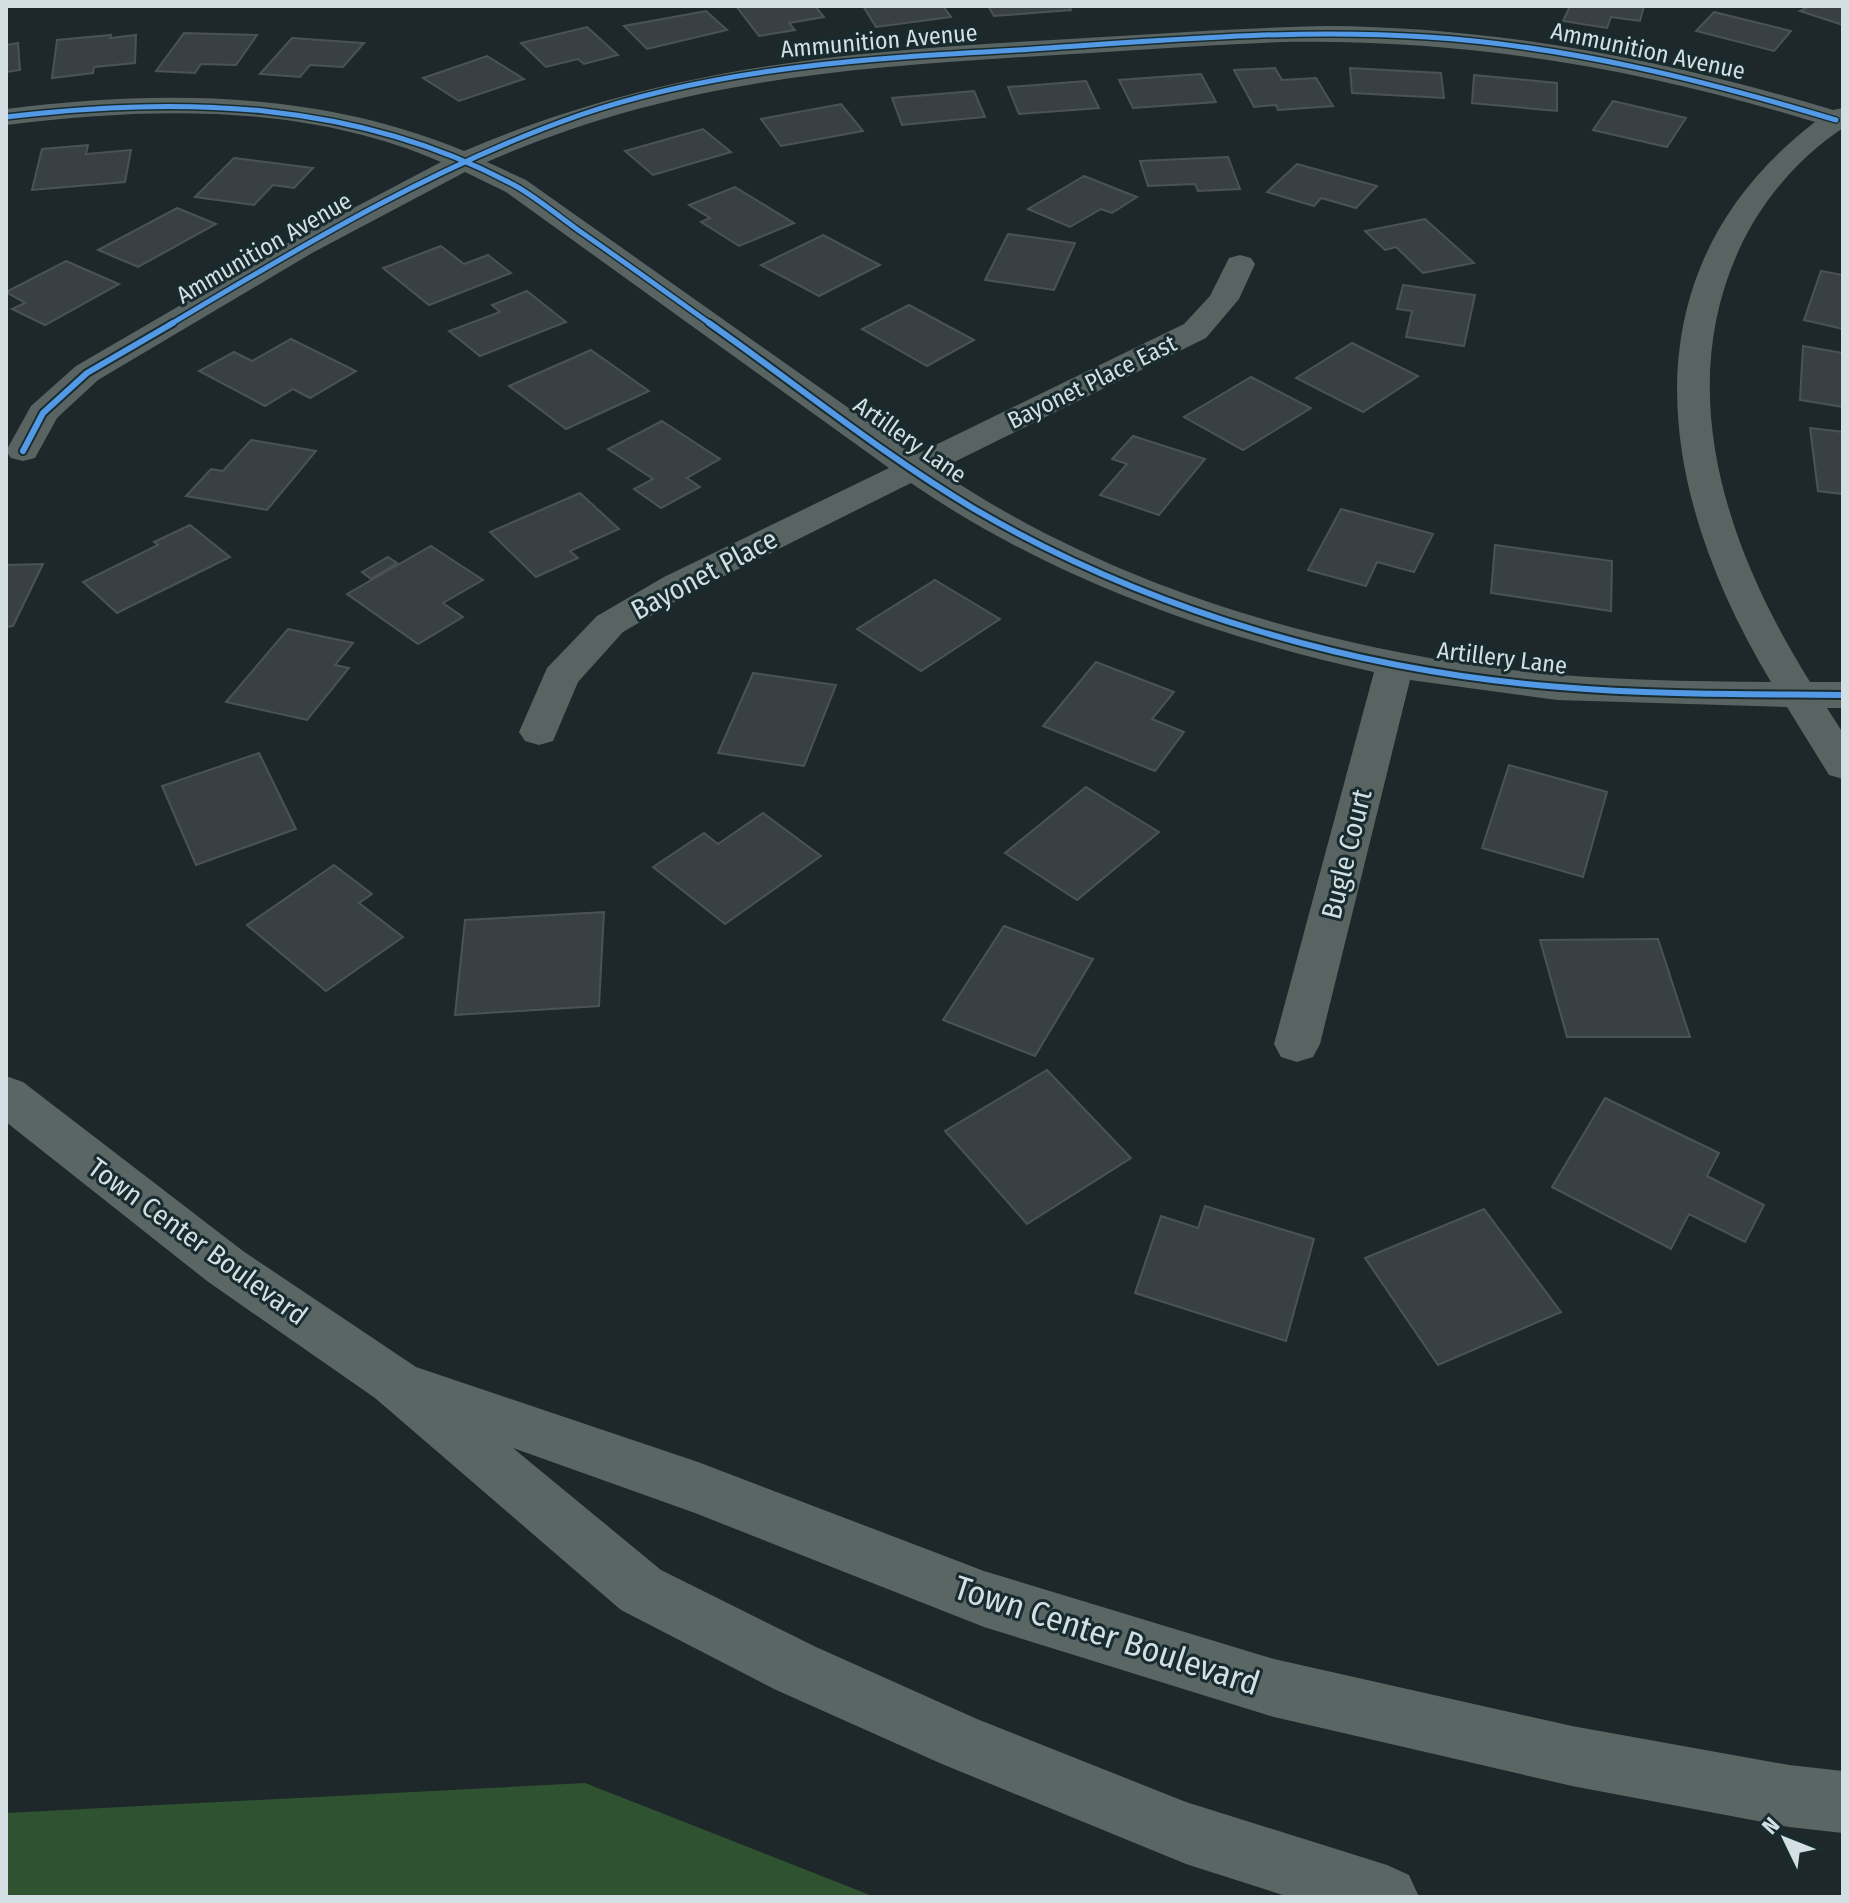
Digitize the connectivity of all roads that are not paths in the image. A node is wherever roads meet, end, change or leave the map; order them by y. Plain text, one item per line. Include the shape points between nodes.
1 (6, 117) edge
2 (1840, 118) edge
3 (464, 161) junction
4 (1240, 264) dead end
5 (23, 451) dead end
6 (916, 468) junction
7 (1395, 664) junction
8 (1800, 695) junction
9 (1843, 695) edge
10 (539, 732) dead end
11 (1843, 765) edge
12 (1297, 1044) dead end
13 (6, 1095) edge
14 (394, 1381) junction
15 (1843, 1802) edge
16 (1387, 1897) edge

1 - 3 street, Artillery Lane via 160,105 236,108 377,130
2 - 3 street, Ammunition Avenue via 1677,74 1561,51 1436,38 1282,34 776,69 613,104
2 - 8 street via 1805,144 1751,201 1713,267 1694,338 1690,415 1709,508 1750,610
3 - 5 street, Ammunition Avenue via 395,195 87,373 43,413
3 - 6 street, Artillery Lane via 516,186
4 - 6 street, Bayonet Place East via 1224,299 1195,331
6 - 7 street, Artillery Lane via 976,510 1075,561 1160,596
6 - 10 street, Bayonet Place via 677,585 610,624 561,677
7 - 8 street, Artillery Lane via 1554,687
7 - 12 street, Bugle Court
8 - 9 street, Artillery Lane
8 - 11 street
13 - 14 street, Town Center Boulevard via 225,1266
14 - 15 street, Town Center Boulevard via 698,1488 984,1599 1274,1688 1572,1756
14 - 16 street, Town Center Boulevard via 641,1590 795,1668 963,1743 1186,1833

